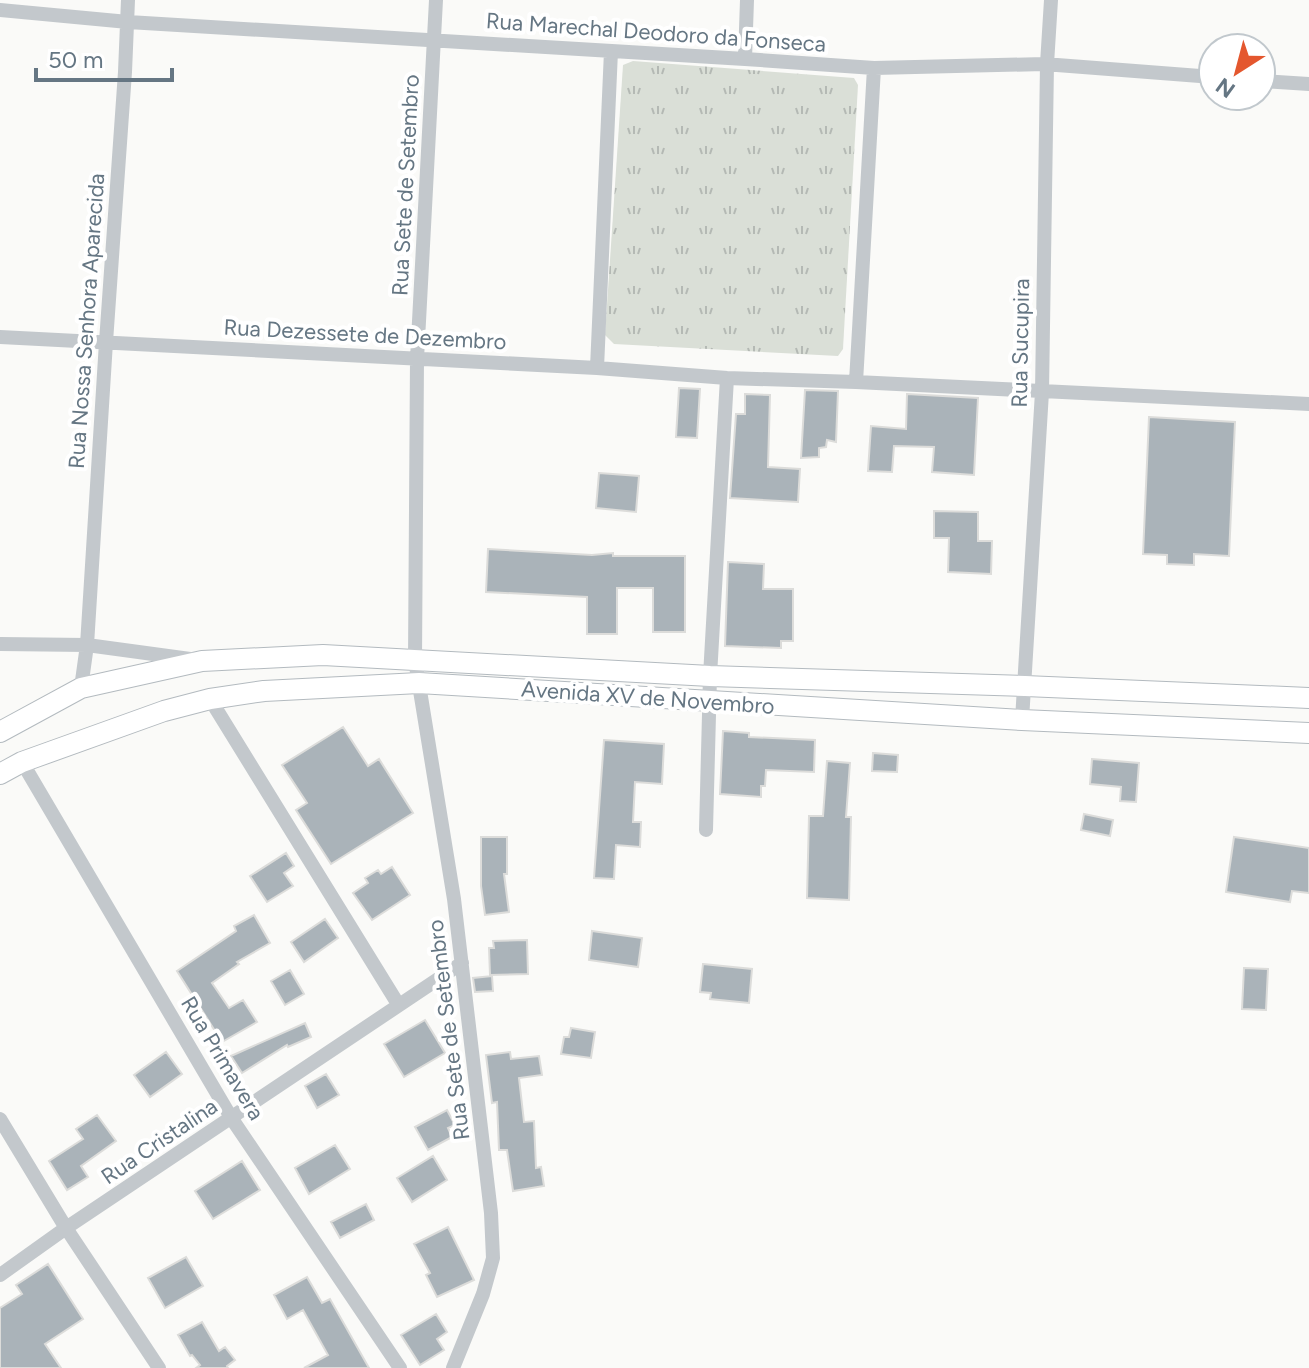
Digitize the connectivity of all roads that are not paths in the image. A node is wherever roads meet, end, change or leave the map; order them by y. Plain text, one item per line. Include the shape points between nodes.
1 (128, 0) edge
2 (436, 0) edge
3 (747, 0) edge
4 (1051, 0) edge
5 (0, 10) edge
6 (128, 22) junction
7 (435, 40) junction
8 (611, 51) junction
9 (745, 59) junction
10 (1047, 64) junction
11 (874, 68) junction
12 (1197, 76) edge
13 (1277, 82) edge
14 (1309, 84) edge
15 (0, 337) edge
16 (106, 342) junction
17 (417, 359) junction
18 (597, 368) junction
19 (727, 378) junction
20 (856, 382) junction
21 (1042, 392) junction
22 (1309, 404) edge
23 (0, 644) edge
24 (87, 645) junction
25 (415, 660) junction
26 (202, 661) junction
27 (710, 676) junction
28 (419, 683) junction
29 (1025, 686) junction
30 (81, 688) junction
31 (1309, 698) edge
32 (210, 699) junction
33 (709, 702) junction
34 (1022, 720) junction
35 (0, 732) edge
36 (1309, 733) edge
37 (22, 762) junction
38 (0, 774) edge
39 (706, 830) dead end
40 (462, 963) junction
41 (398, 1004) junction
42 (0, 1119) edge
43 (232, 1119) junction
44 (66, 1228) junction
45 (0, 1275) edge
46 (159, 1368) edge
47 (400, 1368) edge
48 (453, 1368) edge

1 - 6 street, Rua Nossa Senhora Aparecida
2 - 7 street, Rua Sete de Setembro
3 - 9 street
4 - 10 street, Rua Sucupira
5 - 6 street, Rua Marechal Deodoro da Fonseca
6 - 7 street, Rua Marechal Deodoro da Fonseca
6 - 16 street, Rua Nossa Senhora Aparecida
7 - 8 street, Rua Marechal Deodoro da Fonseca
7 - 17 street, Rua Sete de Setembro
8 - 9 street, Rua Marechal Deodoro da Fonseca
8 - 18 street
9 - 11 street, Rua Marechal Deodoro da Fonseca
10 - 11 street, Rua Marechal Deodoro da Fonseca
10 - 12 street, Rua Marechal Deodoro da Fonseca
10 - 21 street, Rua Sucupira
11 - 20 street
13 - 14 street
15 - 16 street, Rua Dezessete de Dezembro
16 - 17 street, Rua Dezessete de Dezembro
16 - 24 street, Rua Nossa Senhora Aparecida
17 - 18 street, Rua Dezessete de Dezembro
17 - 25 street, Rua Sete de Setembro
18 - 19 street, Rua Dezessete de Dezembro
19 - 20 street, Rua Dezessete de Dezembro
19 - 27 street
20 - 21 street, Rua Dezessete de Dezembro
21 - 22 street, Rua Dezessete de Dezembro
21 - 29 street, Rua Sucupira
23 - 24 street
24 - 26 street
24 - 30 street, Rua Nossa Senhora Aparecida
25 - 26 main road, Avenida XV de Novembro via 323,655
25 - 27 main road, Avenida XV de Novembro
25 - 28 street, Rua Sete de Setembro
26 - 30 main road, Avenida XV de Novembro
27 - 29 main road, Avenida XV de Novembro
27 - 33 street
28 - 32 main road, Avenida XV de Novembro
28 - 33 main road, Avenida XV de Novembro
28 - 40 street, Rua Sete de Setembro
29 - 31 main road, Avenida XV de Novembro
29 - 34 street, Rua Sucupira
30 - 35 main road, Avenida XV de Novembro
32 - 37 main road, Avenida XV de Novembro
32 - 41 street
33 - 34 main road, Avenida XV de Novembro
33 - 39 street
34 - 36 main road, Avenida XV de Novembro
37 - 38 main road, Avenida XV de Novembro
37 - 43 street, Rua Primavera
40 - 41 street, Rua Cristalina
40 - 48 street, Rua Sete de Setembro via 493,1258
41 - 43 street, Rua Cristalina
42 - 44 street
43 - 44 street, Rua Cristalina
43 - 47 street, Rua Primavera
44 - 45 street, Rua Cristalina
44 - 46 street

